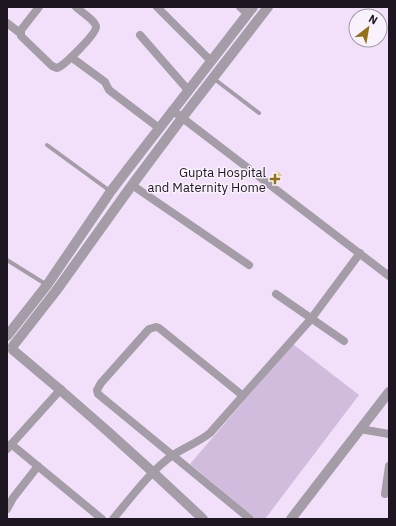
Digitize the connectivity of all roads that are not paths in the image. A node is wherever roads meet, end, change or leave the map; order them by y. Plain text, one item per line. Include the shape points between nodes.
1 (39, 7) edge
2 (76, 7) edge
3 (157, 7) edge
4 (268, 7) edge
5 (247, 9) edge
6 (7, 23) edge
7 (20, 33) junction
8 (140, 35) dead end
9 (71, 57) junction
10 (211, 61) junction
11 (212, 78) junction
12 (188, 90) junction
13 (172, 110) junction
14 (259, 114) dead end
15 (182, 118) junction
16 (159, 128) junction
17 (47, 145) dead end
18 (132, 185) junction
19 (111, 192) junction
20 (360, 253) junction
21 (7, 260) edge
22 (249, 265) dead end
23 (389, 276) edge
24 (47, 285) junction
25 (276, 294) dead end
26 (311, 319) junction
27 (7, 336) edge
28 (344, 341) dead end
29 (10, 348) edge
30 (60, 389) junction
31 (389, 392) edge
32 (242, 395) junction
33 (360, 429) junction
34 (389, 434) edge
35 (9, 446) edge
36 (173, 455) junction
37 (38, 466) junction
38 (389, 466) edge
39 (154, 472) junction
40 (385, 494) dead end
41 (7, 509) edge
42 (102, 519) edge
43 (113, 519) edge
44 (203, 519) edge
45 (250, 519) edge
46 (291, 519) edge

1 - 7 street
2 - 9 street via 94,22 96,27
3 - 10 street
4 - 11 street
5 - 10 street
6 - 7 street
7 - 9 street via 54,68 60,67
8 - 12 street
9 - 16 street
10 - 12 street
11 - 14 lane
11 - 15 street
12 - 13 street
13 - 15 street
13 - 16 street
15 - 18 street
15 - 20 street
16 - 19 street
17 - 19 lane
18 - 22 street
18 - 29 street via 56,291
19 - 24 street
20 - 23 street
20 - 26 street
21 - 24 lane
24 - 27 street
25 - 26 street
26 - 28 street
26 - 32 street
29 - 30 street
30 - 35 street
30 - 39 street
31 - 33 street
32 - 36 street via 210,432
32 - 36 street via 159,328 149,329 97,390 98,394
33 - 34 street
33 - 46 street
35 - 37 street
36 - 39 street
36 - 45 street
37 - 41 street
37 - 42 street
38 - 40 street
39 - 43 street
39 - 44 street

